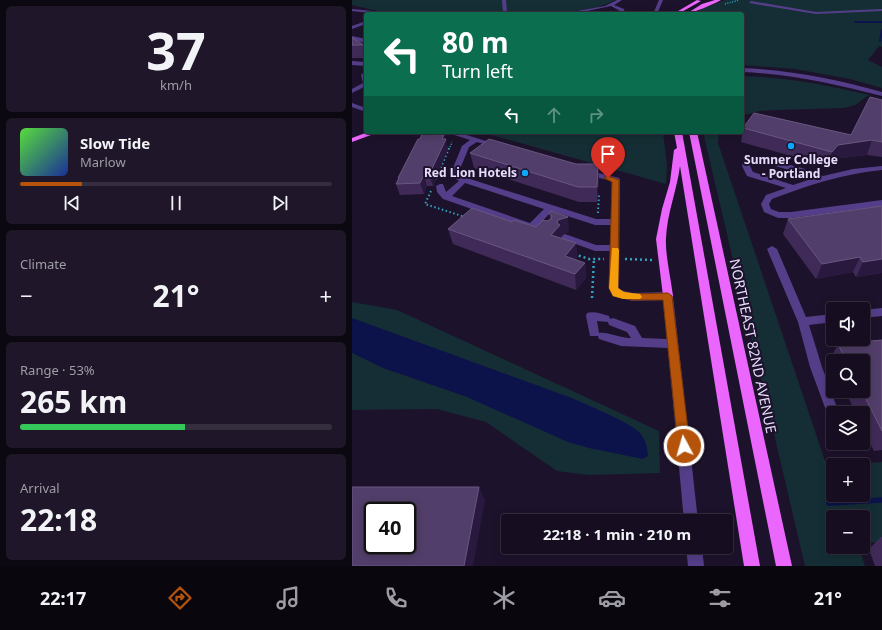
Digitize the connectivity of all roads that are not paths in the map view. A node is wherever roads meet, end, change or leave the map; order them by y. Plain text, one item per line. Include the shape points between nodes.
1 (504, 0) edge
2 (620, 0) edge
3 (661, 0) edge
4 (702, 0) edge
5 (719, 0) edge
6 (751, 2) dead end
7 (611, 5) junction
8 (599, 9) junction
9 (352, 10) edge
10 (882, 10) edge
11 (368, 12) edge
12 (505, 12) edge
13 (578, 12) edge
14 (606, 12) edge
15 (622, 12) edge
16 (656, 12) edge
17 (678, 12) edge
18 (692, 12) edge
19 (364, 23) edge
20 (352, 28) edge
21 (352, 38) edge
22 (364, 41) edge
23 (352, 63) edge
24 (364, 64) edge
25 (744, 70) edge
26 (364, 84) edge
27 (352, 91) edge
28 (882, 94) edge
29 (352, 105) edge
30 (364, 109) edge
31 (369, 134) edge
32 (456, 134) edge
33 (693, 134) edge
34 (679, 135) edge
35 (352, 140) edge
36 (476, 140) junction
37 (506, 148) edge
38 (882, 168) edge
39 (580, 170) edge
40 (824, 179) junction
41 (464, 180) junction
42 (440, 186) dead end
43 (794, 188) junction
44 (446, 197) junction
45 (882, 203) edge
46 (550, 208) junction
47 (615, 222) junction
48 (532, 227) junction
49 (543, 230) edge
50 (564, 237) dead end
51 (615, 248) junction
52 (772, 249) dead end
53 (668, 296) junction
54 (882, 312) edge
55 (870, 313) edge
56 (826, 319) edge
57 (803, 322) junction
58 (638, 342) junction
59 (673, 344) junction
60 (831, 406) edge
61 (691, 514) edge
62 (695, 554) edge
63 (696, 566) edge
64 (752, 566) edge
65 (784, 566) edge

1 - 12 street
2 - 7 street
3 - 16 street
4 - 17 main road
5 - 18 main road
6 - 10 street via 816,13
7 - 8 street
7 - 15 street
8 - 13 street
8 - 14 street
9 - 11 street
19 - 20 street
21 - 22 street
23 - 24 street
25 - 28 street via 806,76
26 - 27 street
29 - 30 street
31 - 35 main road
32 - 36 street
33 - 65 main road, NORTHEAST 82ND AVENUE
34 - 53 main road via 674,182 661,239
34 - 64 main road
36 - 37 street
36 - 41 street via 466,146 451,176
38 - 40 street via 861,169
39 - 47 street via 616,180
40 - 43 street
40 - 43 street via 748,156 746,166 750,174
41 - 44 street
41 - 46 street
42 - 44 street
43 - 45 street via 768,197 765,204 767,210 778,215 791,215
44 - 48 street
46 - 47 street via 595,222
46 - 48 street
47 - 51 street
48 - 49 street
50 - 51 street via 595,248
51 - 53 street via 614,288 617,293 632,297
52 - 57 street
53 - 59 street
54 - 55 street
56 - 57 street
57 - 60 street via 816,368
58 - 58 street via 631,329 591,316 599,334 621,342
58 - 59 street
59 - 61 street
62 - 63 street

